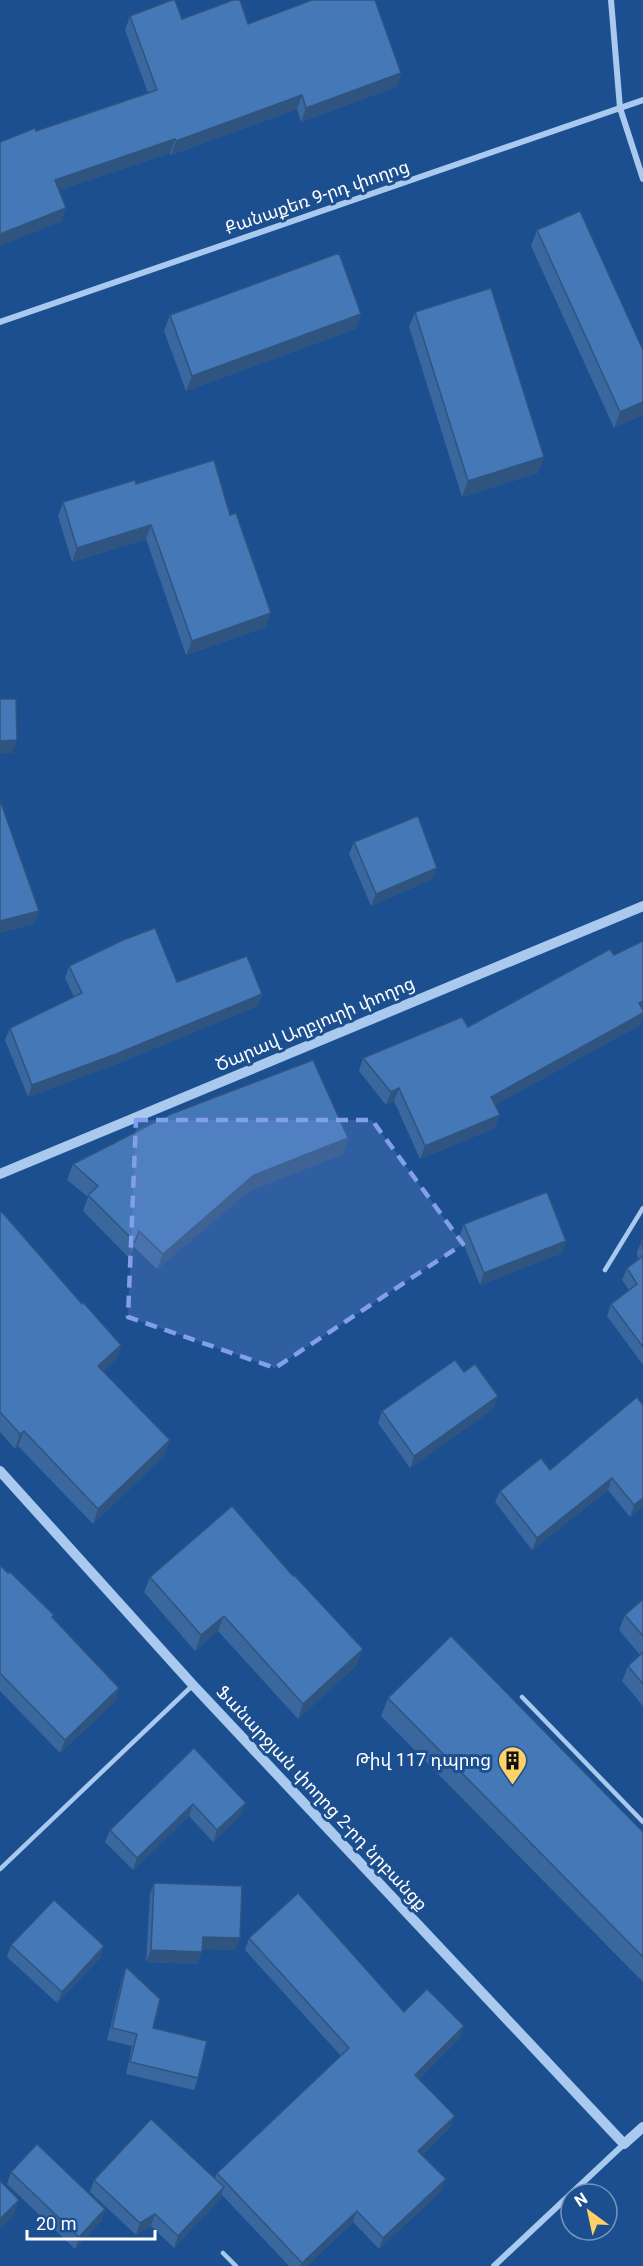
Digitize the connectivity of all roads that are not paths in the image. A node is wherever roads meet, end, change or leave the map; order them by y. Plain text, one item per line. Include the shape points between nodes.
1 (611, 0) edge
2 (643, 100) edge
3 (620, 108) junction
4 (643, 179) edge
5 (0, 322) edge
6 (643, 906) edge
7 (0, 1173) edge
8 (643, 1208) edge
9 (605, 1270) dead end
10 (0, 1471) edge
11 (193, 1685) junction
12 (522, 1697) dead end
13 (643, 1822) edge
14 (0, 1869) edge
15 (643, 2127) edge
16 (624, 2145) junction
17 (223, 2253) dead end
18 (236, 2266) edge
19 (494, 2266) edge

1 - 3 street
2 - 3 street, Քանաքեռ 9-րդ փողոց
3 - 4 street
3 - 5 street, Քանաքեռ 9-րդ փողոց
6 - 7 street, Ծարավ Աղբյուրի փողոց
8 - 9 lane
10 - 11 street, Ֆանարջյան փողոց 2-րդ նրբանցք
11 - 14 lane
11 - 16 street, Ֆանարջյան փողոց 2-րդ նրբանցք
12 - 13 lane
15 - 16 street
16 - 19 street
17 - 18 lane

